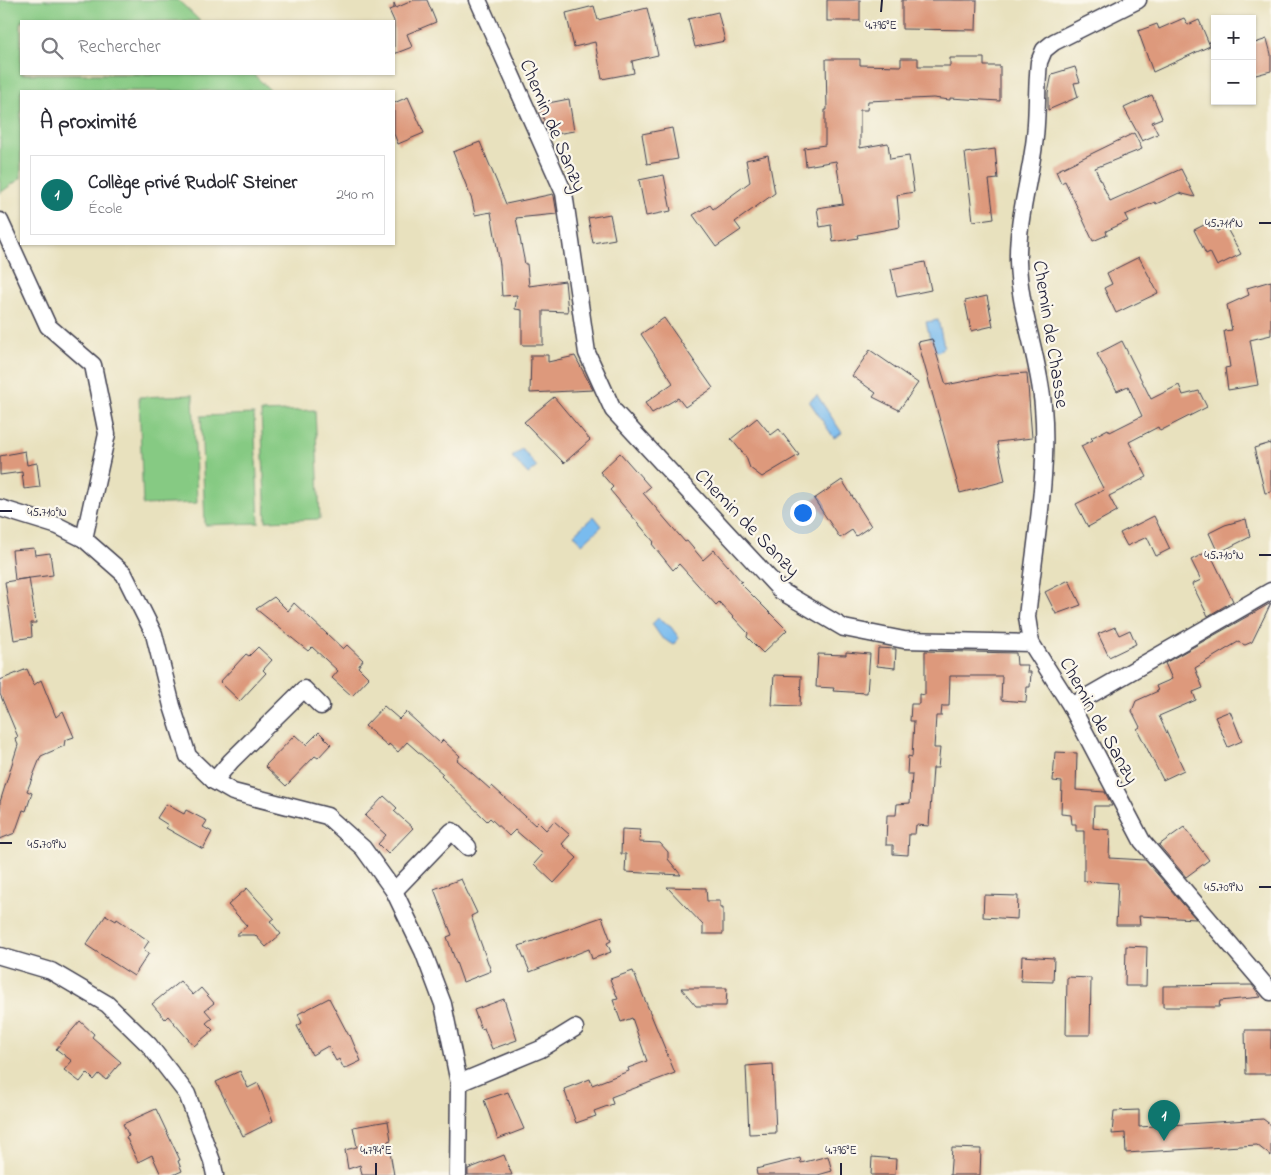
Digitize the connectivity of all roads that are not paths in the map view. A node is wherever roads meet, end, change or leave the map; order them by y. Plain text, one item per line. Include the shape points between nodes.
1 (478, 0) edge
2 (1138, 0) edge
3 (0, 221) edge
4 (0, 508) edge
5 (84, 539) junction
6 (1271, 591) edge
7 (1031, 643) junction
8 (321, 706) dead end
9 (1071, 706) junction
10 (214, 781) junction
11 (468, 847) dead end
12 (394, 890) junction
13 (0, 956) edge
14 (1271, 992) edge
15 (575, 1028) dead end
16 (458, 1083) junction
17 (215, 1175) edge
18 (458, 1175) edge

1 - 7 street, Chemin de Sanzy via 564,194 587,353 613,410 780,591 844,628 904,640
2 - 7 street, Chemin de Chasse via 1054,42 1044,50 1038,62 1035,143 1020,229 1018,261 1022,302 1038,360 1044,407 1045,455 1027,617
3 - 5 street via 48,326 93,364 107,434
4 - 5 street via 58,526
5 - 10 street via 124,574 154,634 188,756
6 - 9 street
7 - 9 street, Chemin de Sanzy
8 - 10 street via 304,688
9 - 14 street, Chemin de Sanzy via 1142,841
10 - 12 street via 233,792 327,816 363,848
11 - 12 street via 452,831
12 - 16 street via 423,951 443,1004
13 - 17 street via 51,971 107,1004 149,1045 186,1094
15 - 16 street via 541,1049
16 - 18 street

